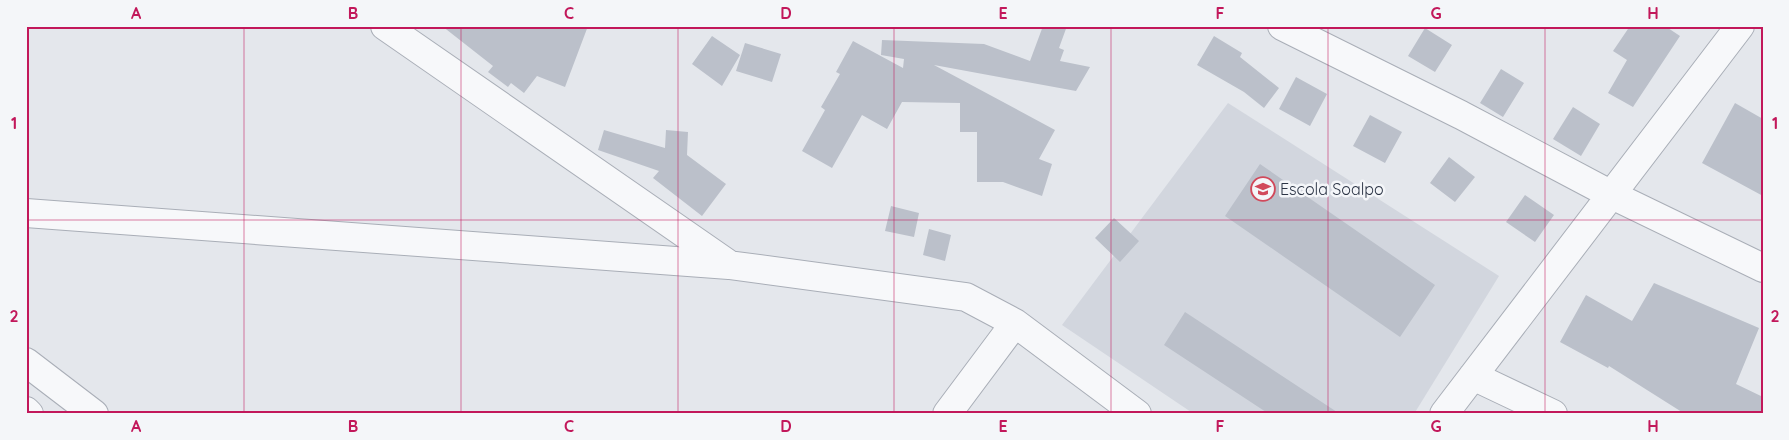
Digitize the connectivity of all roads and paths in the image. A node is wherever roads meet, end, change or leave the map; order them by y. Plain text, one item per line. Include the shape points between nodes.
1 (385, 26) edge
2 (1282, 26) edge
3 (1740, 26) edge
4 (1756, 26) edge
5 (1763, 30) edge
6 (1610, 194) junction
7 (26, 213) edge
8 (729, 265) junction
9 (1763, 268) edge
10 (1015, 324) junction
11 (26, 362) edge
12 (1473, 376) junction
13 (26, 411) edge
14 (29, 414) edge
15 (94, 414) edge
16 (947, 414) edge
17 (1137, 414) edge
18 (1444, 414) edge
19 (1554, 414) edge

1 - 8 street
2 - 6 street
3 - 6 street
4 - 5 street
6 - 9 street
6 - 12 street
7 - 8 street
8 - 10 street via 966,297
10 - 16 street
10 - 17 street
11 - 15 street
12 - 18 street
12 - 19 street
13 - 14 street

